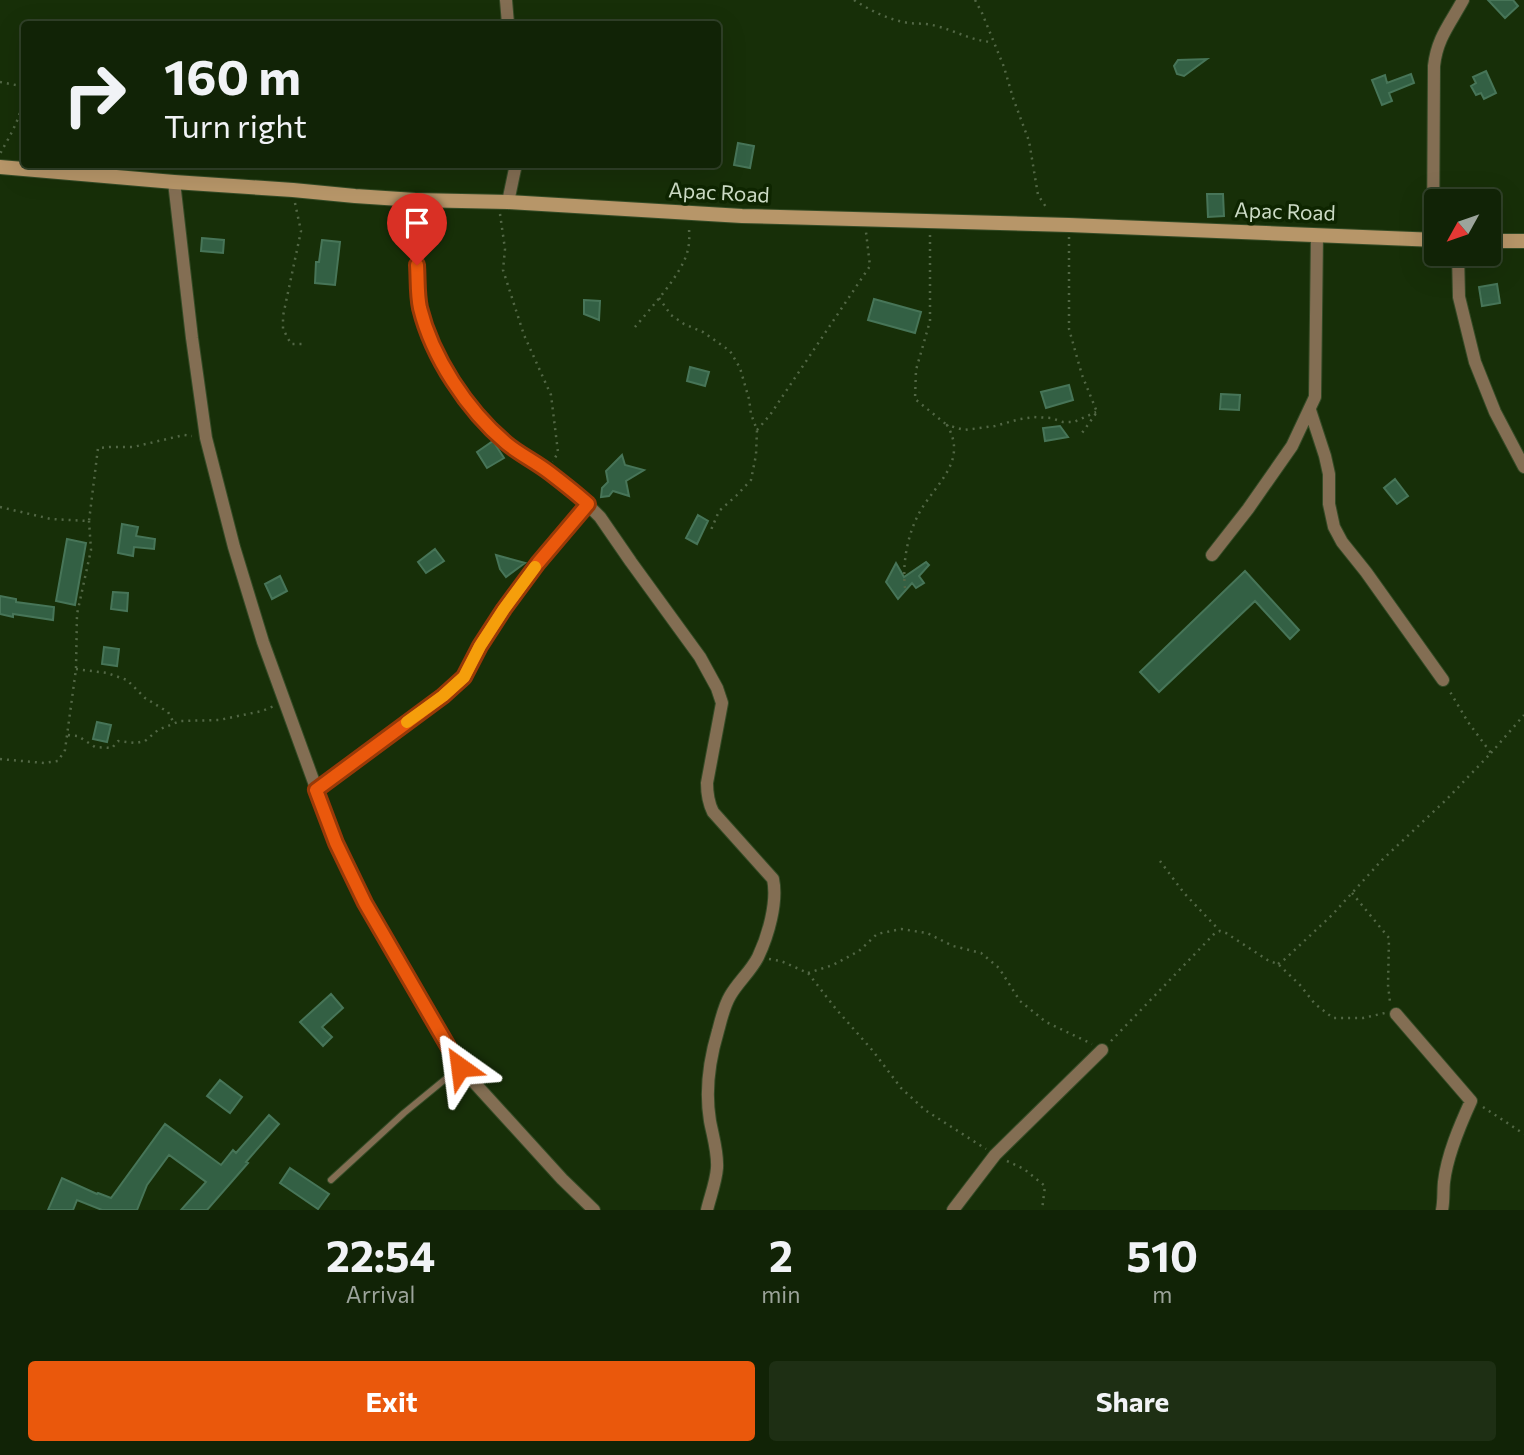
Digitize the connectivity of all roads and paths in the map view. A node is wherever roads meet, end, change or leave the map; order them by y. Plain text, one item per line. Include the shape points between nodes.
1 (506, 0) edge
2 (854, 0) edge
3 (975, 0) edge
4 (1463, 0) edge
5 (508, 21) edge
6 (995, 42) junction
7 (0, 82) edge
8 (21, 86) edge
9 (21, 108) edge
10 (0, 154) edge
11 (0, 167) edge
12 (515, 168) edge
13 (174, 182) junction
14 (1435, 189) edge
15 (293, 190) junction
16 (415, 200) junction
17 (503, 202) junction
18 (690, 212) junction
19 (864, 219) junction
20 (930, 222) junction
21 (1069, 225) junction
22 (1317, 235) junction
23 (1424, 239) edge
24 (1502, 241) edge
25 (1524, 241) edge
26 (1458, 266) edge
27 (659, 298) junction
28 (635, 327) dead end
29 (303, 344) dead end
30 (1310, 410) junction
31 (1097, 412) junction
32 (947, 425) junction
33 (757, 430) junction
34 (1082, 433) dead end
35 (206, 438) junction
36 (1524, 467) edge
37 (549, 472) junction
38 (588, 504) junction
39 (0, 507) edge
40 (89, 521) junction
41 (711, 530) dead end
42 (1212, 555) dead end
43 (905, 588) dead end
44 (76, 669) junction
45 (1443, 680) joint
46 (283, 702) junction
47 (1524, 715) edge
48 (174, 723) junction
49 (68, 735) junction
50 (1491, 753) junction
51 (0, 759) edge
52 (316, 790) junction
53 (1160, 860) dead end
54 (1352, 893) junction
55 (1220, 931) junction
56 (757, 958) junction
57 (1278, 964) junction
58 (808, 973) junction
59 (1396, 1014) junction
60 (1101, 1050) junction
61 (460, 1067) junction
62 (1471, 1101) junction
63 (1524, 1134) edge
64 (995, 1155) junction
65 (331, 1181) dead end
66 (594, 1210) edge
67 (707, 1210) edge
68 (953, 1210) edge
69 (1042, 1210) edge
70 (1442, 1210) edge

1 - 5 street
2 - 6 path via 887,17
3 - 6 path
4 - 14 street via 1435,51
6 - 21 path via 1029,141 1038,195 1053,218
7 - 8 path
9 - 10 path
11 - 13 main road, Apac Road
12 - 17 street
13 - 15 main road, Apac Road
13 - 35 street
15 - 16 main road, Apac Road
15 - 29 path via 301,232 283,328 291,344
16 - 17 main road, Apac Road
16 - 37 street via 419,305 437,352 451,379 488,425
17 - 18 main road, Apac Road
17 - 37 path via 503,270 524,335 551,395 558,452
18 - 19 main road, Apac Road
18 - 27 path via 688,250
19 - 20 main road, Apac Road
19 - 33 path via 870,266
20 - 21 main road, Apac Road
20 - 32 path via 930,321 916,370 915,399
21 - 22 main road, Apac Road
21 - 31 path via 1069,329
22 - 23 main road, Apac Road
22 - 30 street via 1315,397
24 - 25 main road
26 - 36 street via 1459,297 1475,362 1494,412
27 - 28 path
27 - 33 path via 671,315 730,351 740,368
30 - 42 street via 1292,446
30 - 45 street via 1329,474 1334,527
31 - 32 path via 1074,422 1034,417 964,430
31 - 34 path
32 - 43 path via 955,450 910,538 903,572
33 - 41 path via 751,480 719,511
35 - 40 path via 184,435 133,447 98,449
35 - 46 street
37 - 38 street
38 - 52 street via 504,609 456,685
38 - 56 street via 700,657 717,688 722,703 707,783 709,804 769,873 774,885 769,929
39 - 40 path via 51,519
40 - 44 path via 91,550 77,614
44 - 48 path via 127,680 168,712
44 - 49 path
45 - 50 path
46 - 48 path via 219,720
46 - 52 street
47 - 50 path
48 - 49 path via 145,741 118,741 112,748 95,747
49 - 51 path via 58,761
50 - 54 path
52 - 61 street via 365,903
53 - 55 path
54 - 57 path
54 - 59 path via 1389,938 1388,985
55 - 57 path
55 - 60 path
56 - 58 path via 781,961
56 - 67 street via 728,1000 710,1065 708,1107 717,1171
57 - 59 path via 1333,1018
58 - 60 path via 859,951 877,934 901,929 926,933 981,953 1037,1015
58 - 64 path via 901,1088 925,1110
59 - 62 street
60 - 64 street
61 - 65 lane
61 - 66 street
62 - 63 path
62 - 70 street via 1444,1181
64 - 68 street
64 - 69 path via 1045,1186

